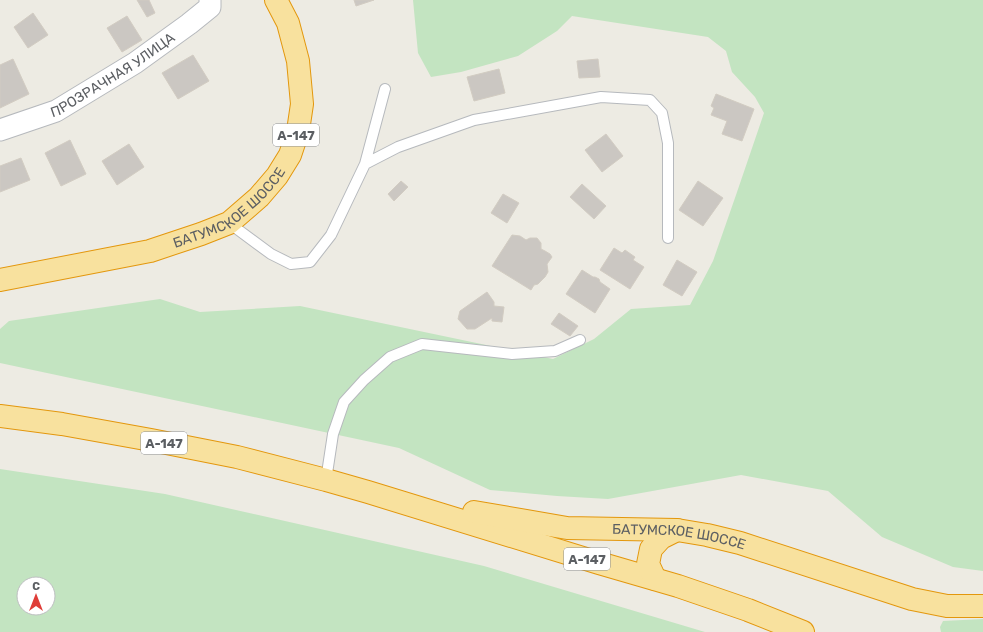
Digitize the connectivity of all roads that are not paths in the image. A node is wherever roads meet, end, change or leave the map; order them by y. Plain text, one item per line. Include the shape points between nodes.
1 (210, 0) edge
2 (276, 0) edge
3 (385, 88) dead end
4 (0, 130) edge
5 (366, 164) junction
6 (229, 223) junction
7 (668, 238) dead end
8 (0, 280) edge
9 (580, 340) dead end
10 (0, 416) edge
11 (326, 480) junction
12 (368, 492) junction
13 (677, 530) junction
14 (655, 579) junction
15 (983, 606) edge
16 (803, 632) edge

1 - 4 street, ПРОЗРАЧНАЯ УЛИЦА via 210,7 135,63 56,111
2 - 6 highway, БАТУМСКОЕ ШОССЕ / А-147 via 288,23 298,61 302,104 298,131 290,155 277,176
3 - 5 lane
5 - 6 lane via 330,235 310,262 291,264 271,254
5 - 7 lane via 398,147 474,120 601,97 650,100 662,113 668,143
6 - 8 highway, БАТУМСКОЕ ШОССЕ / А-147 via 150,251
9 - 11 lane via 555,350 512,354 422,344 390,356 344,402 333,434
10 - 11 highway, БАТУМСКОЕ ШОССЕ / А-147 via 151,440
11 - 12 highway, БАТУМСКОЕ ШОССЕ / А-147
12 - 13 highway, БАТУМСКОЕ ШОССЕ / А-147 via 567,528
12 - 14 highway, БАТУМСКОЕ ШОССЕ / А-147
13 - 14 highway via 661,538 651,549 648,564
13 - 15 highway, БАТУМСКОЕ ШОССЕ / А-147 via 740,543 912,599 947,606
14 - 16 highway, БАТУМСКОЕ ШОССЕ / А-147 via 748,610

